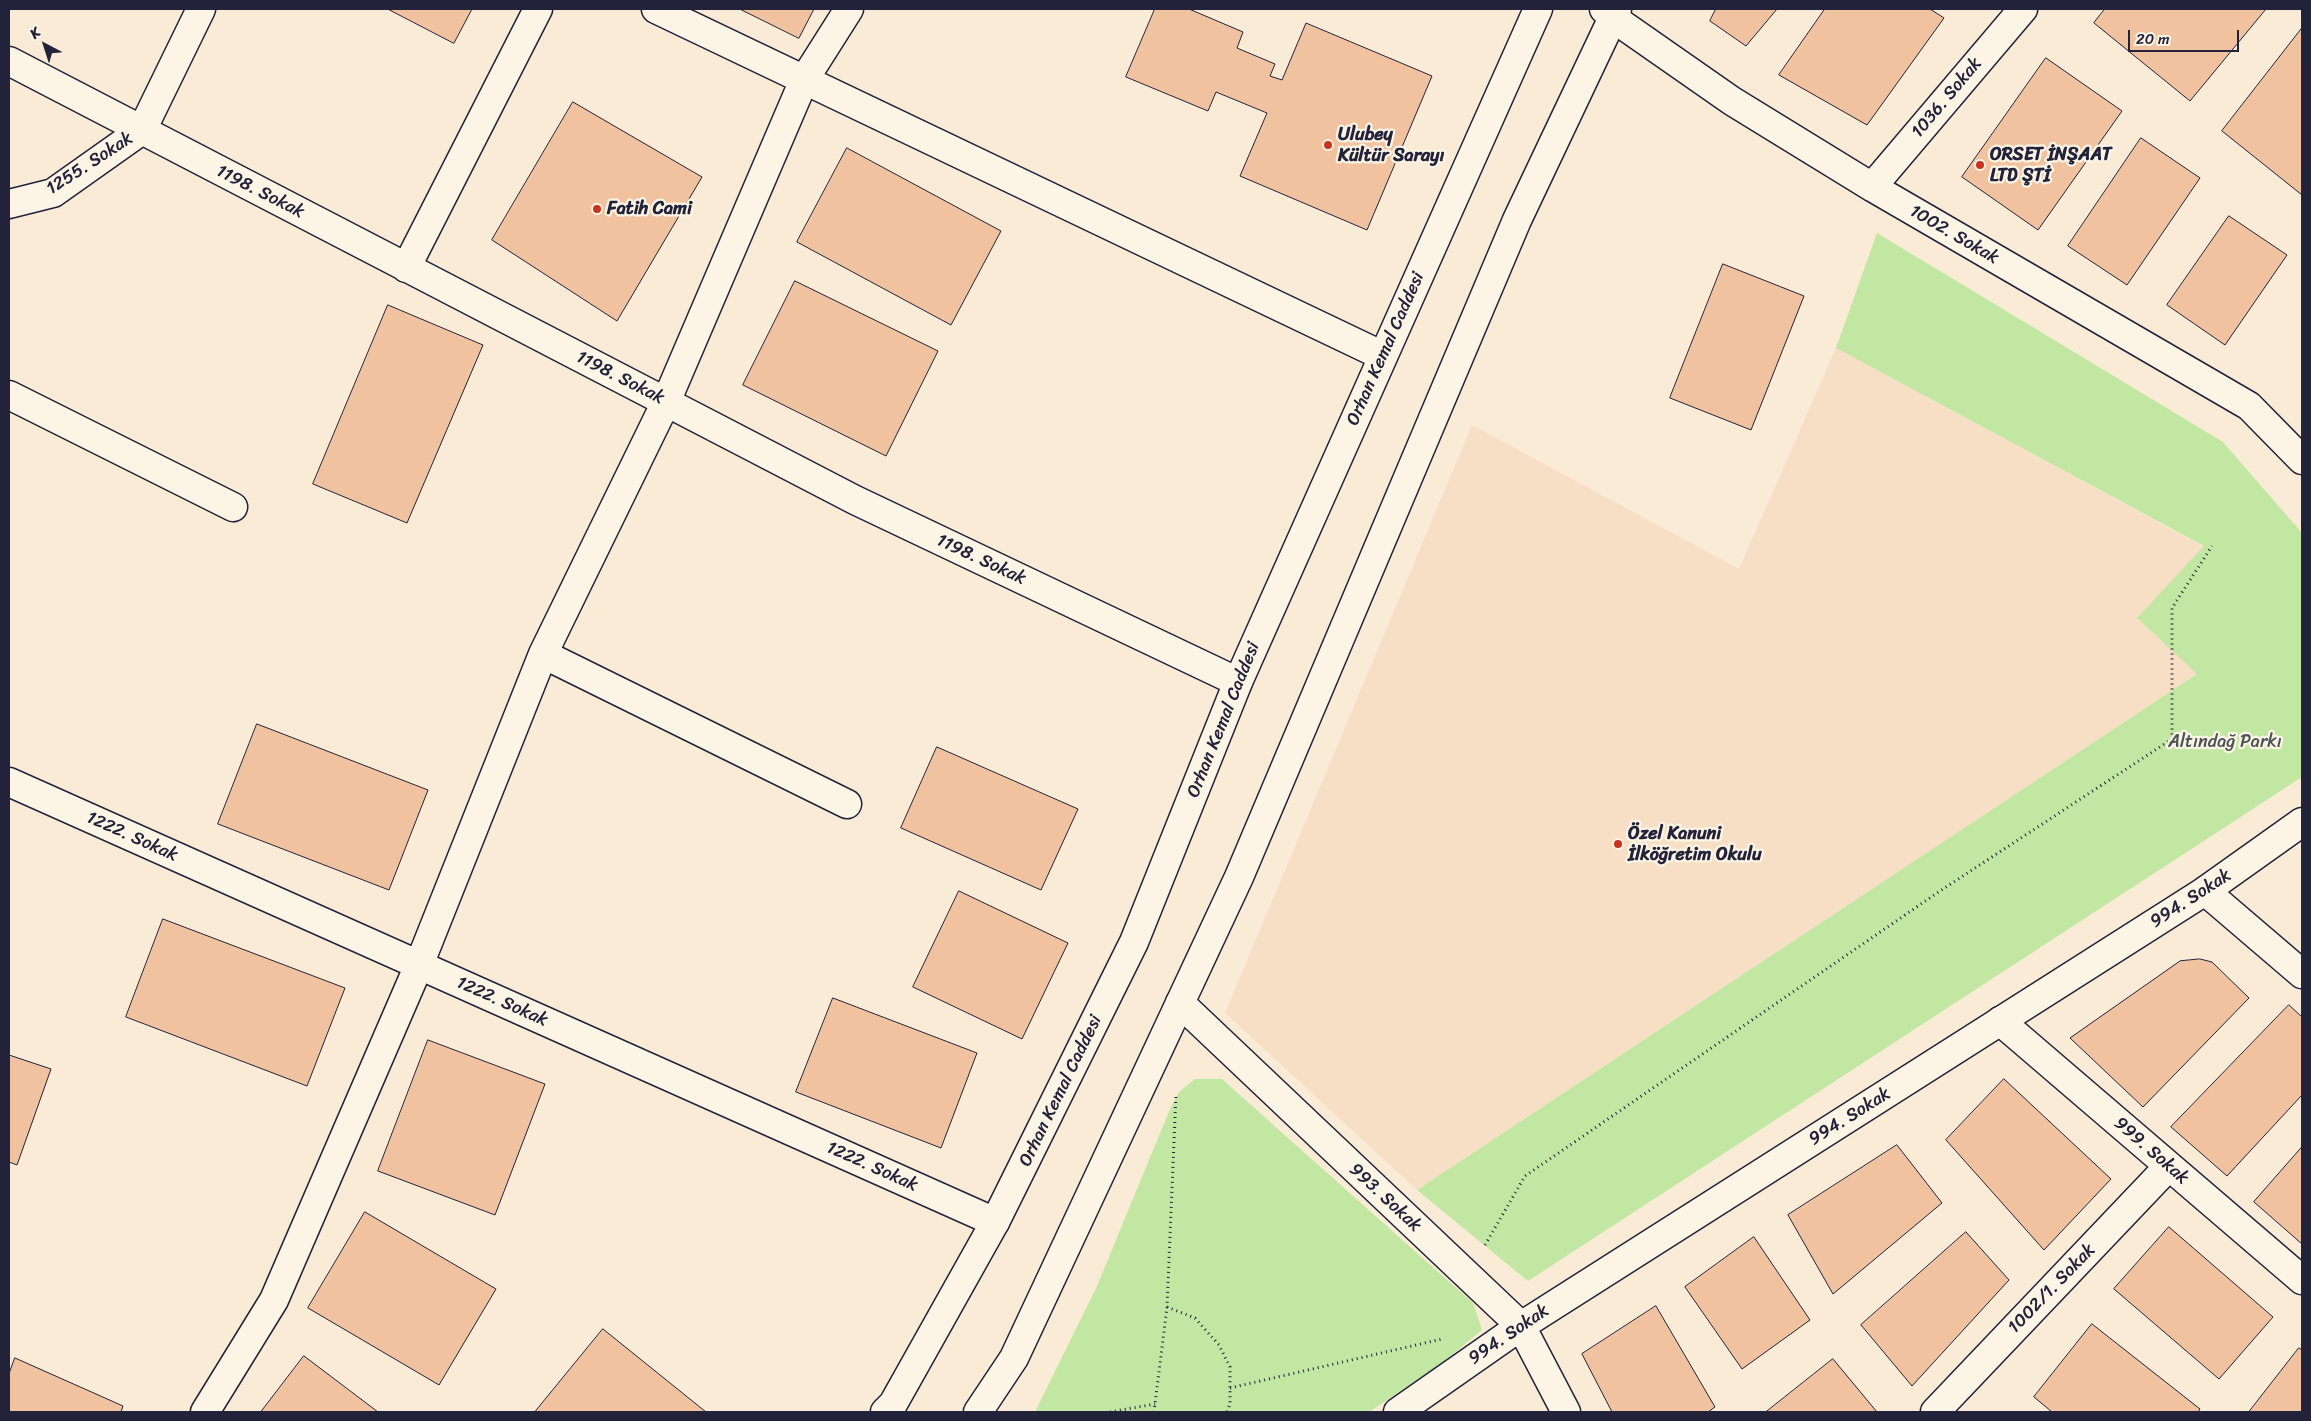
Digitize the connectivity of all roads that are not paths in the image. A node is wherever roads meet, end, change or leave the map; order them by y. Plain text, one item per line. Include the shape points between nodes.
1 (201, 9) edge
2 (538, 9) edge
3 (656, 9) edge
4 (849, 9) edge
5 (1538, 9) edge
6 (2023, 9) edge
7 (1611, 12) edge
8 (9, 61) edge
9 (804, 80) junction
10 (142, 130) junction
11 (1872, 187) junction
12 (9, 204) edge
13 (406, 268) junction
14 (1383, 356) junction
15 (9, 395) edge
16 (666, 402) junction
17 (2302, 460) edge
18 (233, 507) dead end
19 (543, 654) junction
20 (1238, 682) junction
21 (9, 782) edge
22 (848, 804) dead end
23 (2302, 822) edge
24 (2205, 891) junction
25 (419, 965) junction
26 (2302, 974) edge
27 (1180, 1003) junction
28 (2000, 1021) junction
29 (2169, 1166) junction
30 (995, 1222) junction
31 (2302, 1280) edge
32 (1521, 1326) junction
33 (896, 1410) edge
34 (205, 1412) edge
35 (978, 1412) edge
36 (1398, 1412) edge
37 (1566, 1412) edge
38 (1935, 1412) edge

1 - 10 street
2 - 13 street
3 - 9 street
4 - 9 street
5 - 14 street, Orhan Kemal Caddesi
6 - 11 street, 1036. Sokak
7 - 11 street, 1002. Sokak via 1732,101
7 - 27 street via 1517,220 1238,877
8 - 10 street, 1198. Sokak
9 - 14 street
9 - 16 street
10 - 12 street, 1255. Sokak via 53,193
10 - 13 street, 1198. Sokak
11 - 17 street, 1002. Sokak via 2249,406
13 - 16 street, 1198. Sokak
14 - 20 street, Orhan Kemal Caddesi
15 - 18 street
16 - 19 street
16 - 20 street, 1198. Sokak via 855,500
19 - 22 street
19 - 25 street
20 - 30 street, Orhan Kemal Caddesi via 1134,942
21 - 25 street, 1222. Sokak
23 - 24 street, 994. Sokak
24 - 26 street
24 - 28 street, 994. Sokak
25 - 30 street, 1222. Sokak
25 - 34 street via 274,1300
27 - 32 street, 993. Sokak
27 - 35 street via 1014,1358
28 - 29 street, 999. Sokak
28 - 32 street, 994. Sokak
29 - 31 street, 999. Sokak
29 - 38 street, 1002/1. Sokak
30 - 33 street, Orhan Kemal Caddesi
32 - 36 street, 994. Sokak
32 - 37 street, 993. Sokak

